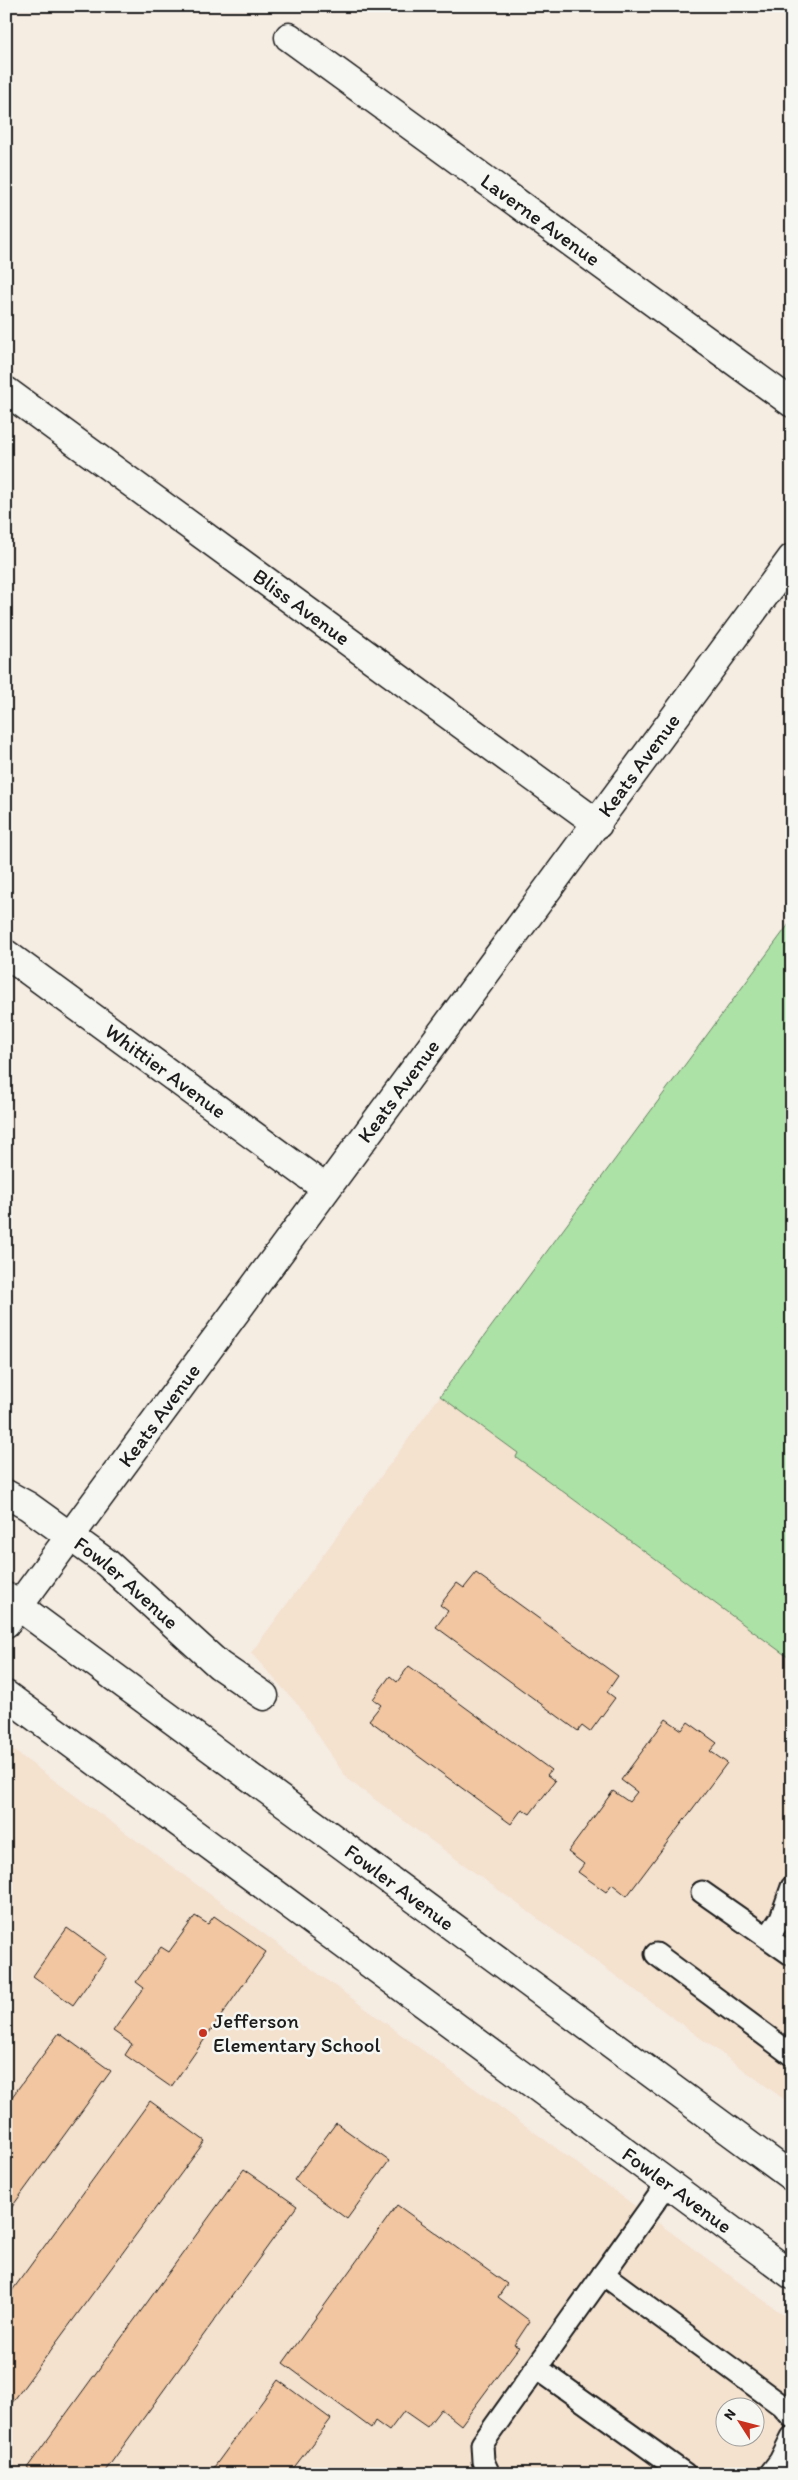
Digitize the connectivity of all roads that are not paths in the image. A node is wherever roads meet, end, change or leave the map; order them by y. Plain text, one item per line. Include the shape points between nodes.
1 (289, 37) dead end
2 (6, 391) edge
3 (792, 403) edge
4 (792, 558) edge
5 (598, 824) junction
6 (6, 954) edge
7 (325, 1188) junction
8 (6, 1494) edge
9 (69, 1536) junction
10 (10, 1608) edge
11 (6, 1695) edge
12 (264, 1696) dead end
13 (792, 1886) edge
14 (702, 1892) dead end
15 (768, 1937) junction
16 (656, 1954) dead end
17 (792, 1955) edge
18 (792, 2055) edge
19 (792, 2177) edge
20 (668, 2183) junction
21 (603, 2274) junction
22 (792, 2275) edge
23 (536, 2368) junction
24 (792, 2416) edge
25 (792, 2437) edge
26 (489, 2474) edge
27 (685, 2474) edge
28 (770, 2474) edge

1 - 3 street, Laverne Avenue
2 - 5 street, Bliss Avenue
4 - 5 street, Keats Avenue
5 - 7 street, Keats Avenue
6 - 7 street, Whittier Avenue
7 - 9 street, Keats Avenue
8 - 9 street, Fowler Avenue
9 - 10 street, Keats Avenue
9 - 12 street, Fowler Avenue via 107,1562 219,1665
10 - 19 street, Fowler Avenue
11 - 20 street, Fowler Avenue
13 - 15 lane via 781,1918
14 - 15 lane
15 - 17 lane
16 - 18 lane
20 - 21 lane
20 - 22 street, Fowler Avenue
21 - 23 lane
21 - 24 lane
23 - 26 lane via 482,2444 483,2461
23 - 27 lane
25 - 28 lane

